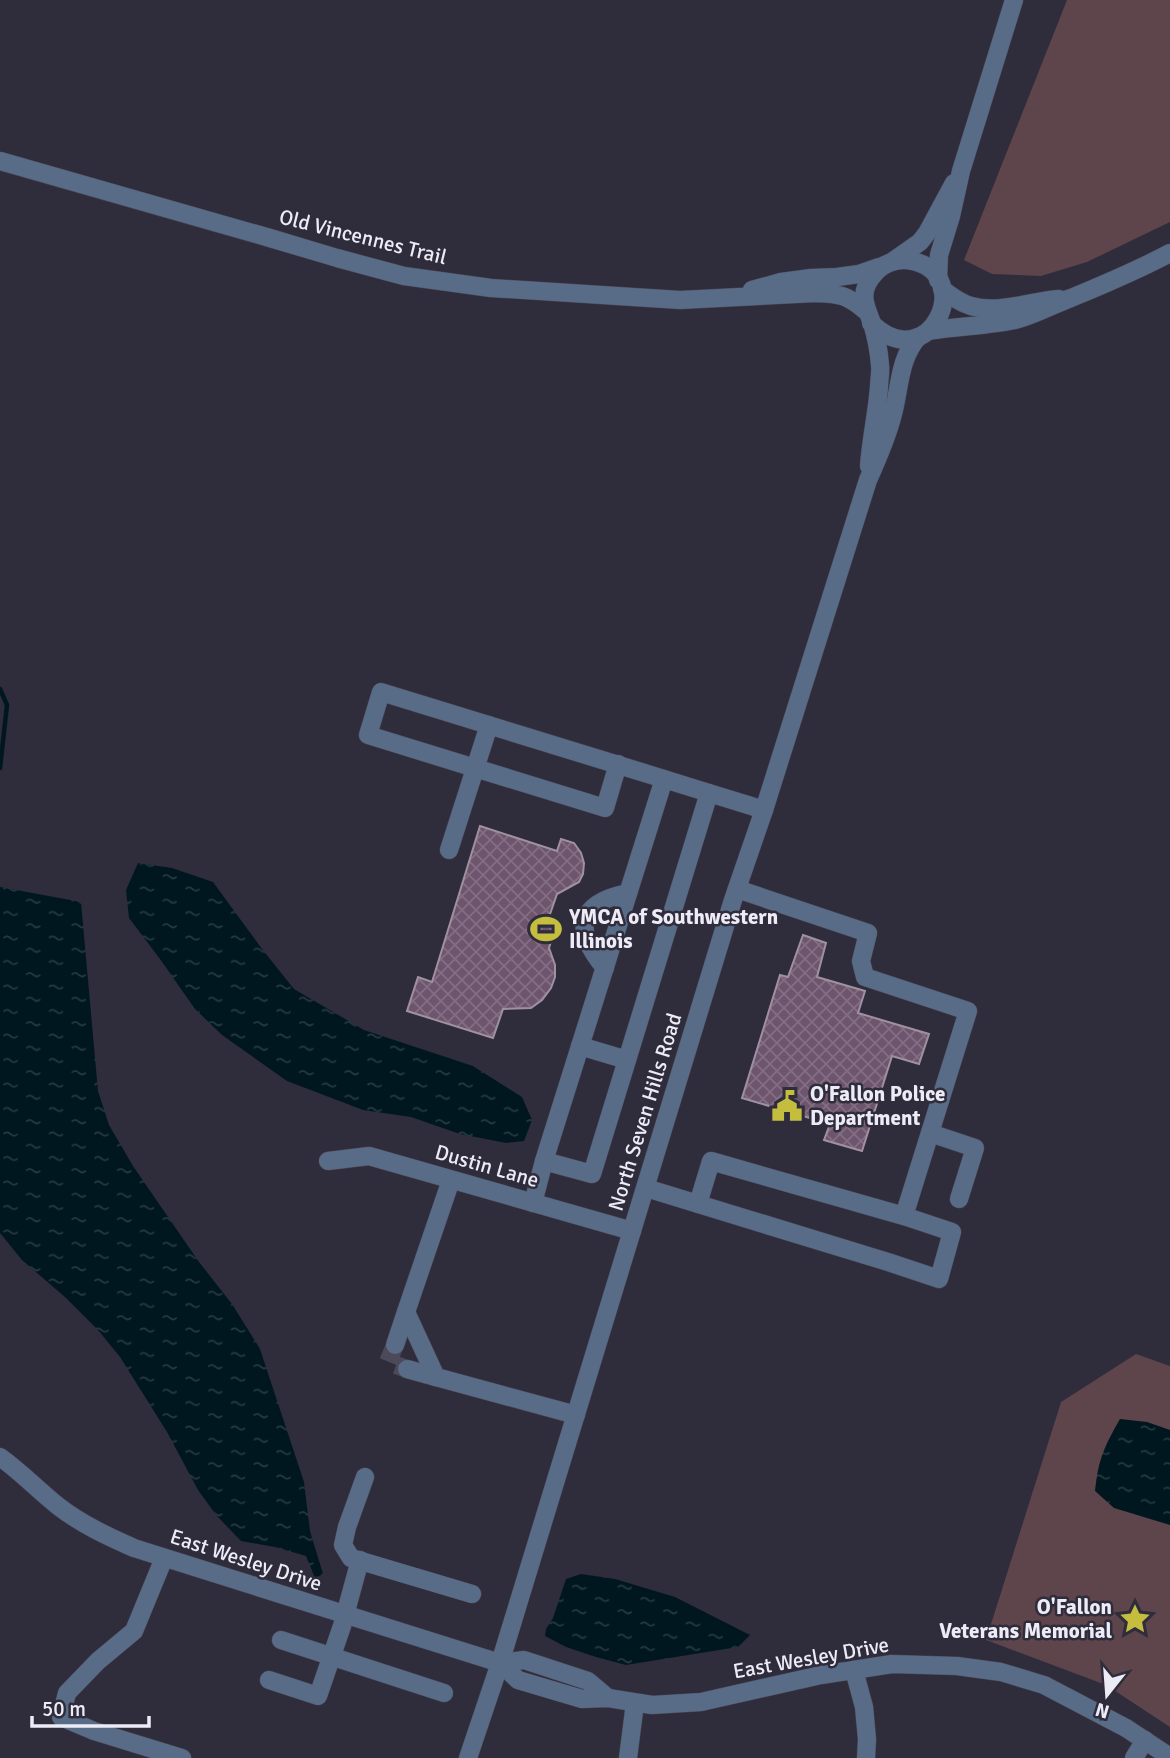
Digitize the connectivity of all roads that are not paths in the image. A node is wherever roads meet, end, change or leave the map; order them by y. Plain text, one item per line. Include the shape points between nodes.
1 (1014, 0) edge
2 (0, 161) edge
3 (961, 171) junction
4 (1170, 253) edge
5 (886, 264) junction
6 (940, 285) junction
7 (725, 298) junction
8 (1070, 298) junction
9 (869, 317) junction
10 (923, 334) junction
11 (868, 480) junction
12 (489, 725) junction
13 (618, 764) junction
14 (475, 768) junction
15 (664, 779) junction
16 (709, 793) junction
17 (764, 810) junction
18 (449, 850) dead end
19 (737, 889) junction
20 (628, 893) junction
21 (605, 968) junction
22 (580, 1046) junction
23 (627, 1060) junction
24 (930, 1133) junction
25 (328, 1161) dead end
26 (544, 1161) junction
27 (451, 1180) junction
28 (646, 1188) junction
29 (959, 1199) dead end
30 (533, 1203) junction
31 (698, 1204) junction
32 (904, 1216) junction
33 (632, 1231) junction
34 (406, 1312) junction
35 (394, 1345) tunnel mouth
36 (407, 1369) tunnel mouth
37 (436, 1377) junction
38 (576, 1416) junction
39 (0, 1458) edge
40 (365, 1477) dead end
41 (164, 1558) junction
42 (360, 1560) junction
43 (472, 1594) dead end
44 (344, 1615) junction
45 (281, 1640) dead end
46 (332, 1656) junction
47 (500, 1663) junction
48 (854, 1670) junction
49 (269, 1680) dead end
50 (444, 1693) dead end
51 (635, 1703) junction
52 (1145, 1740) junction
53 (1170, 1757) edge
54 (181, 1758) edge
55 (468, 1758) edge
56 (628, 1758) edge
57 (866, 1758) edge
58 (1134, 1758) edge

1 - 3 street
2 - 7 street, Old Vincennes Trail via 404,275 491,288 680,300
3 - 5 street via 920,242
3 - 6 street via 939,255
4 - 8 street
5 - 6 street via 916,262 927,267
5 - 7 street, Old Vincennes Trail via 859,274 781,282
5 - 9 street via 866,286
6 - 8 street via 964,303 991,308
6 - 10 street via 943,310
7 - 9 street, Old Vincennes Trail via 836,294 851,299
8 - 10 street via 1017,319
9 - 10 street via 893,338 905,340
9 - 11 street, North Seven Hills Road via 880,366
10 - 11 street, North Seven Hills Road via 909,347 883,446
11 - 17 street, North Seven Hills Road
12 - 13 street
12 - 14 street
12 - 14 street via 381,692 368,734
13 - 14 street via 605,808
13 - 15 street
14 - 18 street
15 - 16 street
15 - 20 street
16 - 17 street
16 - 23 street
17 - 19 street, North Seven Hills Road
19 - 24 street via 868,933 861,961 865,977 968,1011
19 - 28 street, North Seven Hills Road
20 - 21 street
20 - 21 street via 597,903 586,917 584,937
21 - 22 street
22 - 23 street
22 - 26 street
23 - 26 street via 592,1174
24 - 29 street via 975,1149
24 - 32 street
25 - 27 street, Dustin Lane via 369,1156
26 - 30 street
27 - 30 street, Dustin Lane
27 - 34 street
28 - 31 street
28 - 33 street, North Seven Hills Road
30 - 33 street, Dustin Lane
31 - 32 street via 711,1161
31 - 32 street via 939,1279 952,1232
33 - 38 street, North Seven Hills Road
34 - 35 street
34 - 37 street
36 - 37 street
37 - 38 street
38 - 47 street, North Seven Hills Road
39 - 41 street, East Wesley Drive via 80,1521 103,1535
40 - 42 street via 343,1545 351,1558
41 - 44 street, East Wesley Drive
41 - 54 street via 134,1631 67,1693 61,1717
42 - 43 street
42 - 44 street
44 - 46 street
44 - 47 street, East Wesley Drive
45 - 46 street
46 - 49 street via 318,1696
46 - 50 street
47 - 51 street, East Wesley Drive via 518,1680 582,1699
47 - 55 street, North Seven Hills Road
48 - 51 street, East Wesley Drive via 701,1702
48 - 52 street, East Wesley Drive via 892,1664 1001,1672 1044,1685
48 - 57 street via 864,1707
51 - 56 street
52 - 53 street, East Wesley Drive
52 - 58 street

